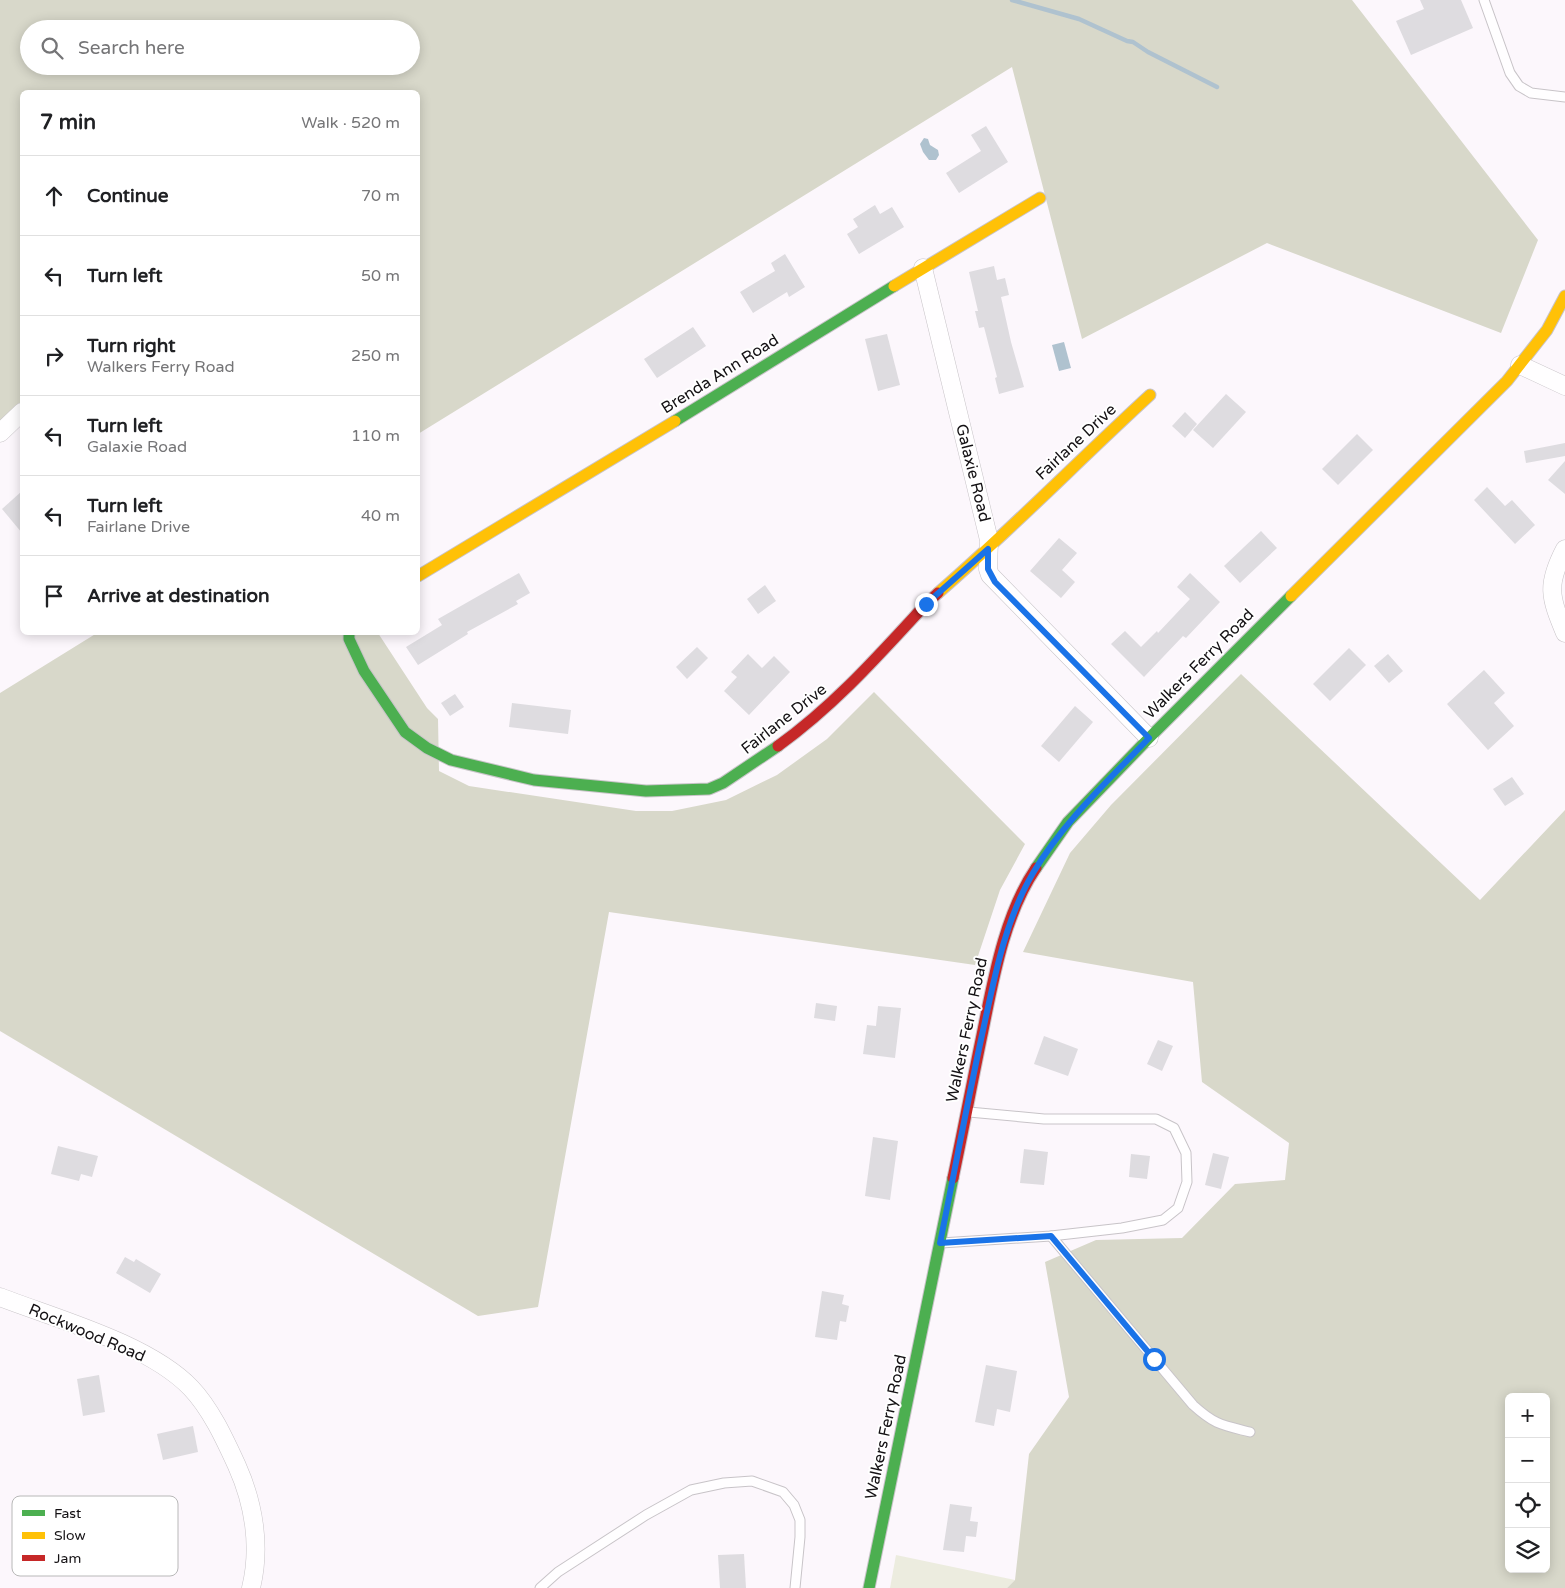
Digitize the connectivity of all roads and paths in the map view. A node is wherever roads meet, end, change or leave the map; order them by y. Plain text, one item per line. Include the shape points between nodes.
1 (1484, 0) edge
2 (1565, 97) edge
3 (1040, 198) dead end
4 (923, 268) junction
5 (1565, 296) edge
6 (1520, 365) junction
7 (1565, 386) edge
8 (1150, 395) dead end
9 (20, 414) edge
10 (0, 433) edge
11 (988, 549) junction
12 (1565, 549) edge
13 (420, 575) edge
14 (1565, 633) edge
15 (349, 635) edge
16 (1149, 738) junction
17 (966, 1112) junction
18 (1051, 1236) junction
19 (940, 1243) junction
20 (0, 1297) edge
21 (1250, 1432) dead end
22 (251, 1588) edge
23 (540, 1588) edge
24 (795, 1588) edge
25 (870, 1588) edge

1 - 2 lane via 1510,73 1519,86 1531,93
3 - 4 street, Brenda Ann Road
4 - 11 street, Galaxie Road via 989,540
4 - 13 street, Brenda Ann Road
5 - 6 street, Walkers Ferry Road via 1550,326
6 - 7 street
6 - 16 street, Walkers Ferry Road
8 - 11 street, Fairlane Drive
9 - 10 street
11 - 15 street, Fairlane Drive via 926,604 847,689 803,728 747,768 709,789 646,791 534,780 451,760 426,748 405,732 364,671
11 - 16 street, Galaxie Road via 988,569 995,582
12 - 14 street via 1556,566 1551,591
16 - 17 street, Walkers Ferry Road via 1068,822 1033,873 1018,903 992,987
17 - 18 lane via 1044,1119 1156,1119 1174,1128 1186,1153 1187,1182 1178,1208 1163,1220
17 - 19 street, Walkers Ferry Road
18 - 19 lane
18 - 21 lane via 1193,1405 1217,1424
19 - 25 street, Walkers Ferry Road
20 - 22 street, Rockwood Road via 128,1347 179,1377 191,1388 225,1440 250,1502 256,1548
23 - 24 lane via 558,1572 646,1515 692,1490 724,1483 752,1482 782,1492 794,1505 800,1520

